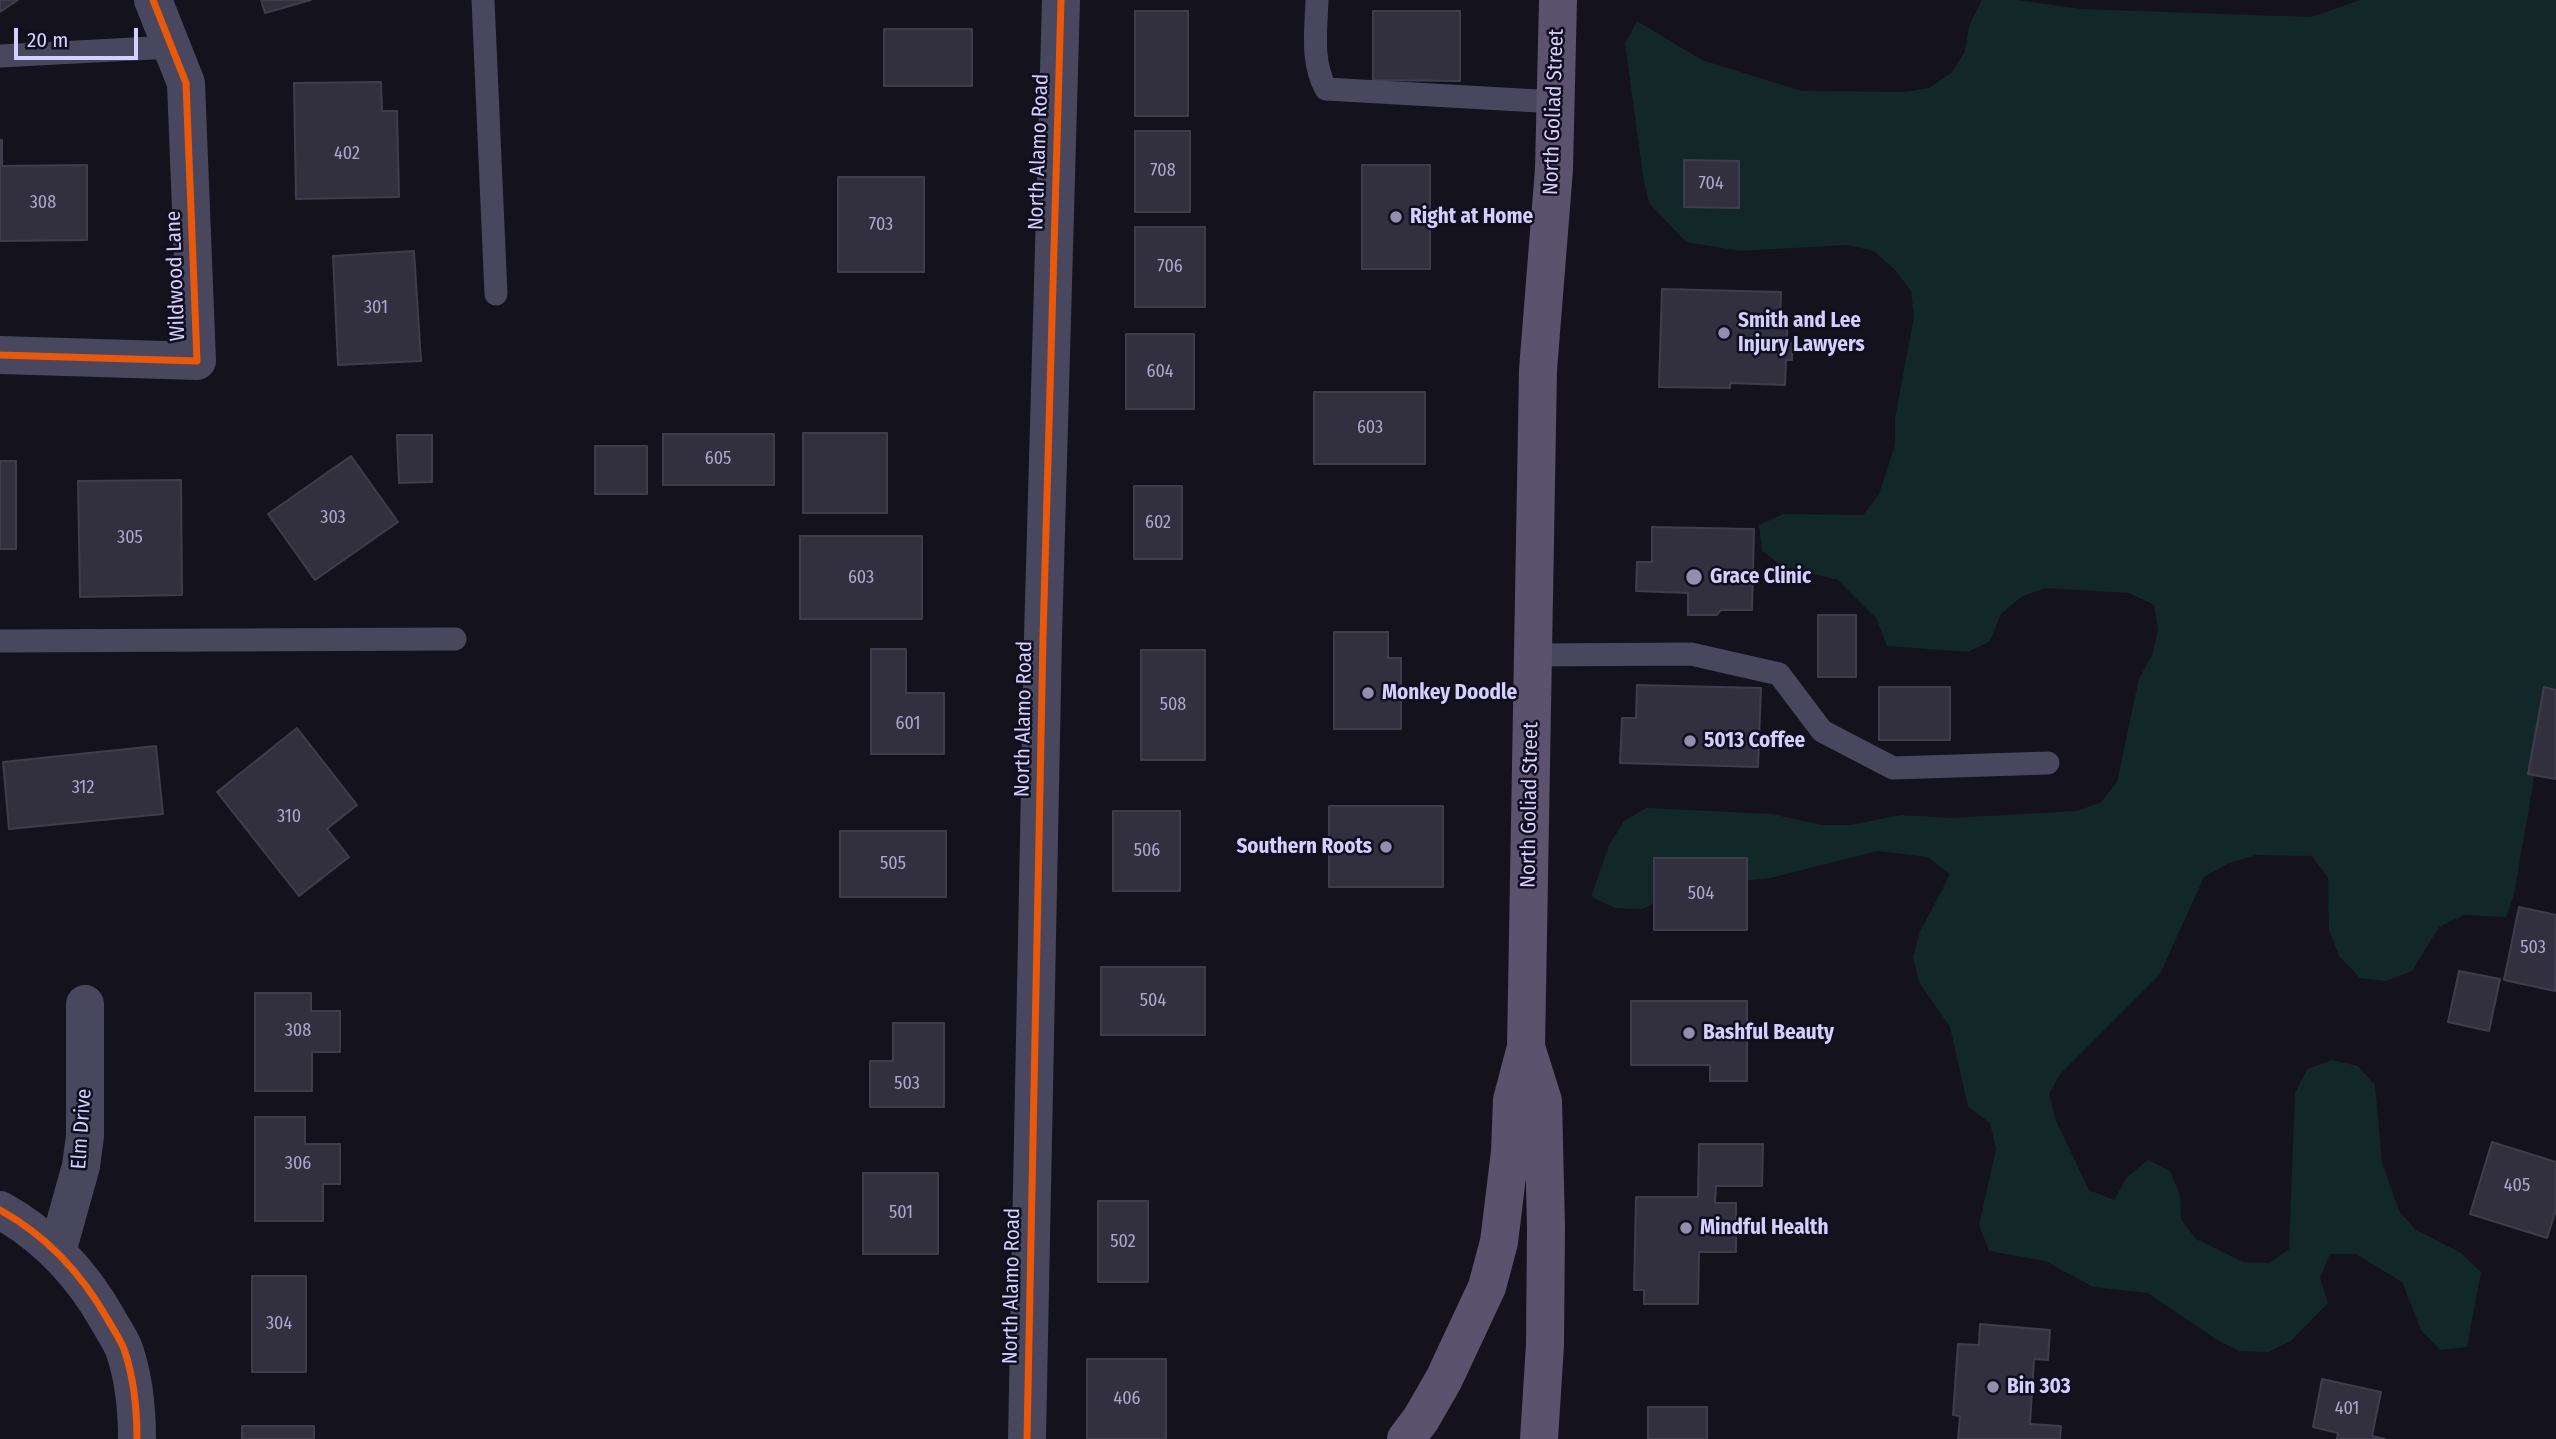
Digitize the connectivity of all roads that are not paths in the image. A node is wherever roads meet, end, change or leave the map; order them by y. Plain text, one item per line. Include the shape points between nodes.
1 (153, 0) edge
2 (483, 0) edge
3 (1061, 0) edge
4 (1317, 0) edge
5 (1558, 0) edge
6 (171, 47) junction
7 (0, 56) edge
8 (1556, 102) junction
9 (496, 294) dead end
10 (0, 355) edge
11 (455, 639) dead end
12 (0, 641) edge
13 (1532, 655) junction
14 (2048, 763) dead end
15 (85, 1004) dead end
16 (1525, 1047) junction
17 (0, 1210) edge
18 (57, 1252) junction
19 (137, 1439) edge
20 (1027, 1439) edge
21 (1406, 1439) edge
22 (1539, 1439) edge

1 - 6 street, Wildwood Lane
2 - 9 lane
3 - 20 street, North Alamo Road
4 - 8 lane via 1315,57 1326,89
5 - 8 main road, North Goliad Street
6 - 7 lane
6 - 10 street, Wildwood Lane via 186,83 197,360
8 - 13 main road, North Goliad Street via 1538,370
11 - 12 lane
13 - 14 lane via 1691,654 1779,674 1822,731 1893,768
13 - 16 main road, North Goliad Street
15 - 18 street, Elm Drive via 85,1136
16 - 21 main road via 1512,1100 1502,1228 1487,1287 1444,1378
16 - 22 main road, North Goliad Street via 1544,1101 1545,1332
17 - 18 street
18 - 19 street via 94,1296 123,1346 132,1377

